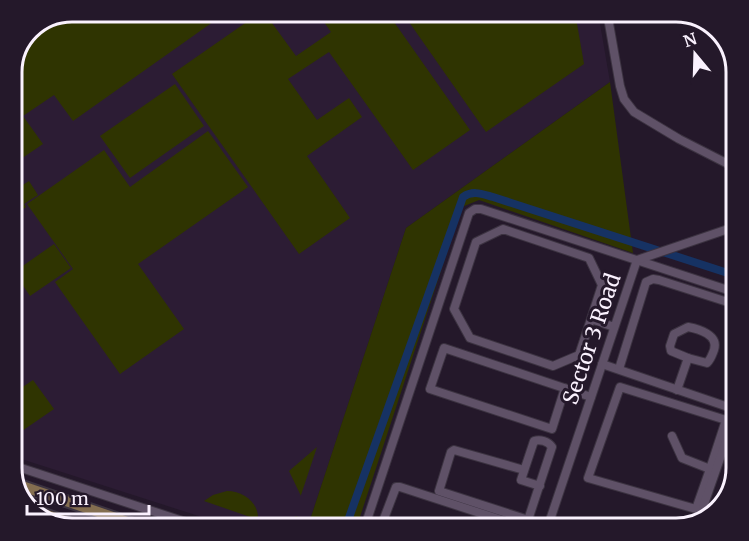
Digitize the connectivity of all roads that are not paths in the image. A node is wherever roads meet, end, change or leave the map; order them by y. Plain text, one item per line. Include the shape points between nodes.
1 (609, 22) edge
2 (726, 163) edge
3 (726, 230) edge
4 (637, 260) junction
5 (726, 289) edge
6 (726, 301) edge
7 (591, 319) junction
8 (614, 327) junction
9 (688, 358) junction
10 (602, 364) junction
11 (619, 369) junction
12 (565, 388) junction
13 (677, 390) junction
14 (591, 397) junction
15 (726, 405) edge
16 (672, 436) dead end
17 (726, 441) edge
18 (710, 468) junction
19 (23, 469) edge
20 (524, 470) junction
21 (540, 486) junction
22 (26, 488) edge
23 (702, 511) edge
24 (116, 518) edge
25 (173, 518) edge
26 (368, 518) edge
27 (384, 518) edge
28 (495, 518) edge
29 (522, 518) edge
30 (529, 518) edge
31 (550, 518) edge

1 - 2 street via 620,86 634,112
3 - 4 street, Sector 3 Road
4 - 5 street
4 - 8 street, Sector 3 Road
4 - 26 street via 481,209 469,213
6 - 11 street via 659,280 646,282
7 - 7 street via 579,355 553,366 470,338 454,309 476,242 503,229 589,258 602,285
7 - 8 street
8 - 10 street, Sector 3 Road
9 - 9 street via 671,351 677,331 690,327 715,340 707,363
9 - 13 street
10 - 11 street
10 - 14 street, Sector 3 Road
11 - 13 street
12 - 12 street via 444,348 430,389 552,429
12 - 14 street
13 - 15 street
14 - 31 street, Sector 3 Road
16 - 18 street via 682,458
17 - 23 street
18 - 23 street
18 - 23 street via 726,420 620,387 588,478
19 - 25 street
20 - 21 street via 521,480
20 - 21 street via 534,441 551,445
20 - 29 street via 454,450 439,491
21 - 30 street
22 - 24 main road
27 - 28 street via 396,487 400,487

